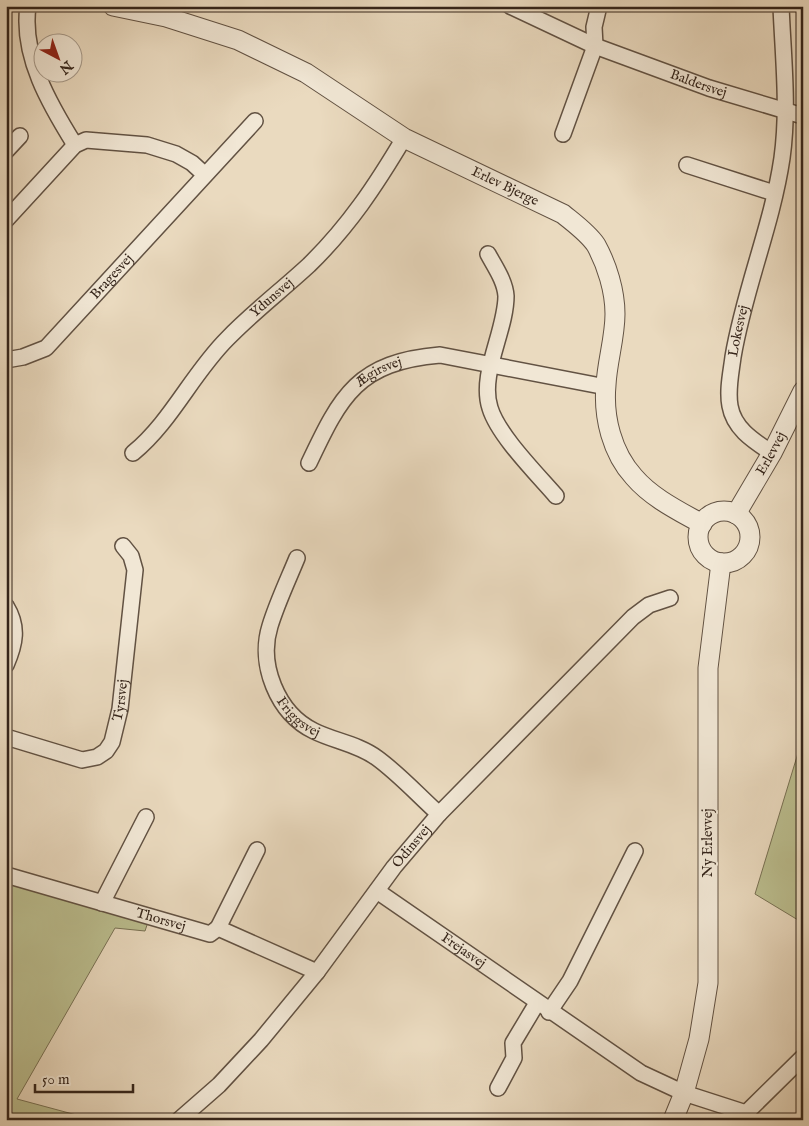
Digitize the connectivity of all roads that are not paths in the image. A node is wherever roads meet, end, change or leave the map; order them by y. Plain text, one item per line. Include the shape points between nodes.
1 (28, 6) edge
2 (112, 6) edge
3 (510, 6) edge
4 (599, 6) edge
5 (781, 6) edge
6 (595, 46) junction
7 (786, 111) junction
8 (803, 116) edge
9 (255, 121) dead end
10 (563, 134) dead end
11 (20, 136) dead end
12 (404, 138) junction
13 (75, 145) junction
14 (6, 151) edge
15 (687, 165) dead end
16 (204, 174) junction
17 (774, 193) junction
18 (6, 220) edge
19 (488, 254) dead end
20 (6, 360) edge
21 (492, 364) junction
22 (606, 387) junction
23 (803, 391) edge
24 (133, 453) dead end
25 (772, 453) junction
26 (310, 463) dead end
27 (556, 496) dead end
28 (736, 514) junction
29 (702, 524) junction
30 (123, 546) dead end
31 (297, 558) dead end
32 (721, 563) junction
33 (670, 598) dead end
34 (6, 606) edge
35 (6, 666) edge
36 (6, 737) edge
37 (439, 814) junction
38 (146, 817) dead end
39 (257, 850) dead end
40 (635, 851) dead end
41 (6, 875) edge
42 (377, 890) junction
43 (102, 902) junction
44 (218, 928) junction
45 (317, 972) junction
46 (543, 1007) junction
47 (803, 1057) edge
48 (498, 1088) dead end
49 (684, 1093) junction
50 (743, 1116) edge
51 (179, 1120) edge
52 (673, 1120) edge

1 - 13 street via 32,53 44,92
2 - 12 street, Erlev Bjerge via 166,17 238,40 306,73
3 - 6 street, Baldersvej
4 - 6 street via 594,27
5 - 7 street, Lokesvej
6 - 7 street, Baldersvej via 709,88
6 - 10 street
7 - 8 street, Baldersvej
7 - 17 street, Lokesvej via 782,158
9 - 16 street, Bragesvej
11 - 14 street
12 - 22 street, Erlev Bjerge via 563,214 595,244 609,274 615,313
12 - 24 street, Ydunsvej via 370,195 348,223 310,264 227,339 199,371 151,439
13 - 16 street via 86,140 147,145 176,154
13 - 18 street
15 - 17 street
16 - 20 street, Bragesvej via 46,348
17 - 25 street, Lokesvej via 736,338 728,389 736,423 748,437
19 - 21 street via 506,294
21 - 22 street, Ægirsvej
21 - 26 street, Ægirsvej via 440,355 414,357 387,366 348,392 332,415
21 - 27 street via 487,392 496,424
22 - 29 street, Erlev Bjerge via 608,427 616,452 634,477 658,498
23 - 25 street, Erlevvej
25 - 28 street, Erlevvej
28 - 29 street via 713,514
28 - 32 street via 747,524 748,547 737,560
29 - 32 street via 701,548
30 - 36 street, Tyrsvej via 135,570 120,709 112,742 97,757 82,760
31 - 37 street, Friggsvej via 269,627 267,655 277,695 314,731 377,758
32 - 49 street, Ny Erlevvej via 708,668 708,983 699,1039
33 - 37 street, Odinsvej via 649,605 633,617
34 - 35 street via 16,629 14,647
37 - 42 street, Odinsvej
38 - 43 street
39 - 44 street
40 - 46 street via 570,981
41 - 43 street, Thorsvej
42 - 45 street, Odinsvej
42 - 46 street, Frejasvej
43 - 44 street, Thorsvej via 210,934
44 - 45 street, Thorsvej
45 - 51 street, Odinsvej via 261,1040 219,1085
46 - 48 street via 512,1043 514,1058
46 - 49 street, Frejasvej via 641,1073
47 - 50 street
49 - 50 street, Frejasvej
49 - 52 street, Ny Erlevvej

